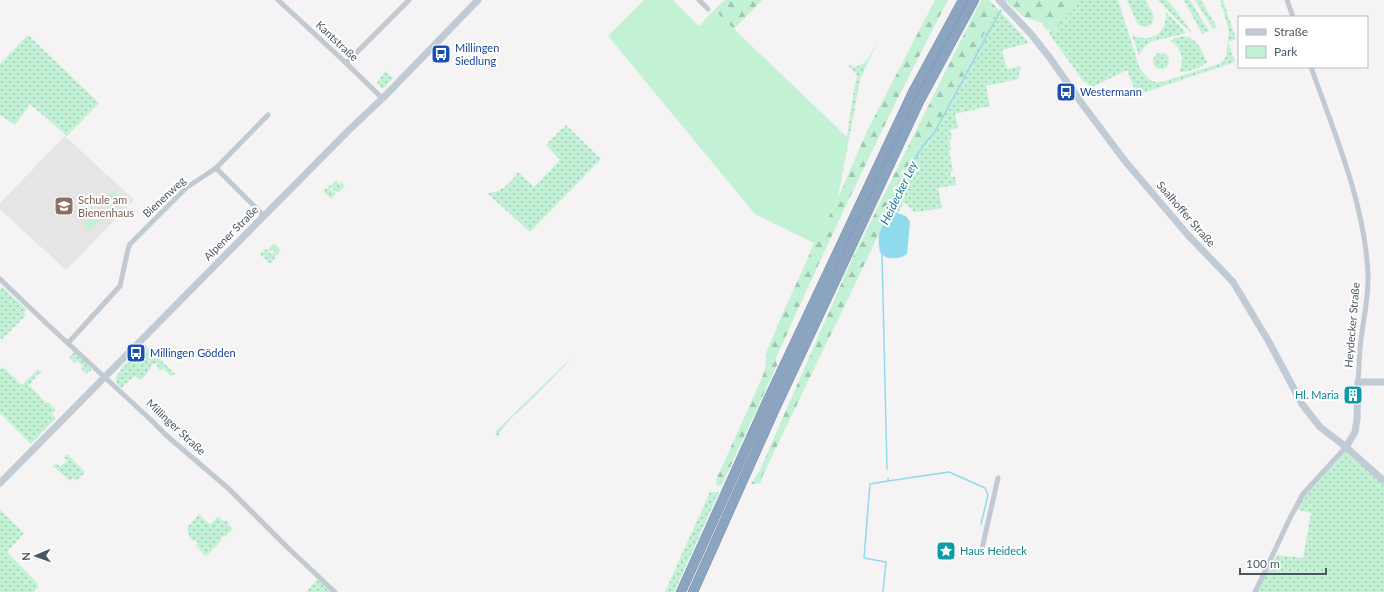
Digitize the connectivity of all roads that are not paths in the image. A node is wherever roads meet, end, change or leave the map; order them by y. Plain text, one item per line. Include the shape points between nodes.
1 (278, 0) edge
2 (409, 0) edge
3 (478, 0) edge
4 (698, 0) edge
5 (963, 0) edge
6 (974, 0) edge
7 (998, 0) edge
8 (1288, 0) edge
9 (708, 9) dead end
10 (1293, 16) edge
11 (346, 63) junction
12 (1311, 68) edge
13 (382, 98) junction
14 (268, 115) dead end
15 (216, 168) junction
16 (264, 216) junction
17 (0, 279) edge
18 (68, 343) junction
19 (104, 377) junction
20 (1358, 382) junction
21 (1384, 382) edge
22 (1346, 447) junction
23 (998, 478) dead end
24 (1384, 481) edge
25 (0, 482) edge
26 (981, 553) dead end
27 (335, 592) edge
28 (681, 592) edge
29 (693, 592) edge
30 (1256, 592) edge

1 - 11 street, Kantstraße
2 - 11 street
3 - 13 street, Alpener Straße
4 - 9 street
5 - 28 highway via 913,92 766,404
6 - 29 highway via 920,100 774,411
7 - 22 street, Saalhoffer Straße via 1050,58 1125,161 1232,282 1269,342 1302,404 1320,427
8 - 10 street
11 - 13 street, Kantstraße
12 - 20 street, Heydecker Straße via 1347,169 1365,250 1368,296
13 - 16 street, Alpener Straße
14 - 15 street, Bienenweg
15 - 16 street
15 - 18 street, Bienenweg via 186,188 130,244 120,286
16 - 19 street, Alpener Straße
17 - 18 street, Millinger Straße
18 - 19 street, Millinger Straße
19 - 25 street, Alpener Straße
19 - 27 street, Millinger Straße via 229,489
20 - 21 street
20 - 22 street, Heydecker Straße via 1355,432
22 - 24 street
22 - 30 street via 1303,494
23 - 26 street

